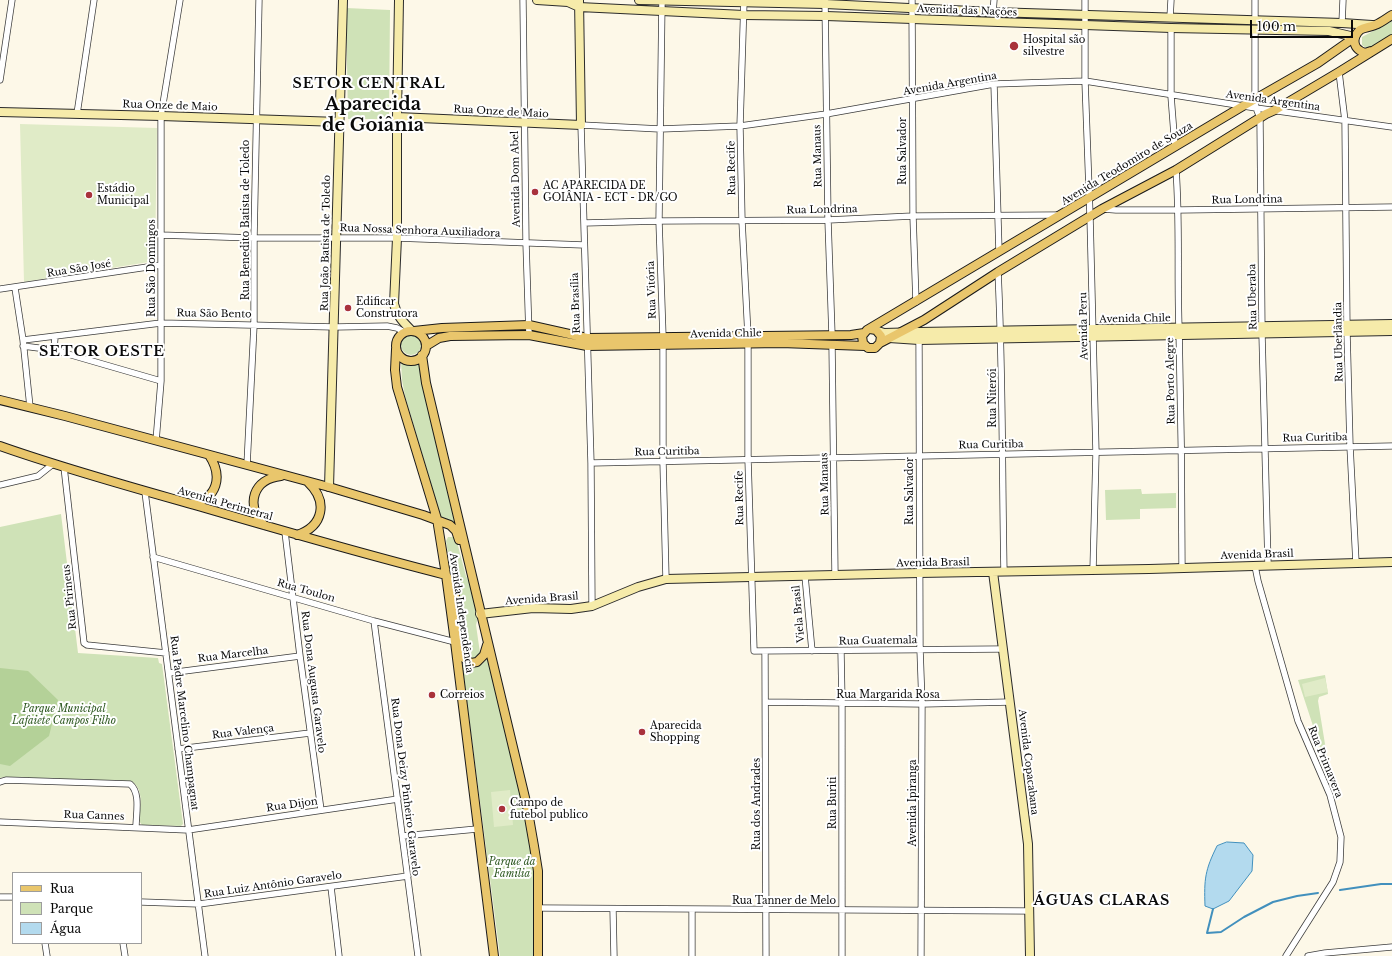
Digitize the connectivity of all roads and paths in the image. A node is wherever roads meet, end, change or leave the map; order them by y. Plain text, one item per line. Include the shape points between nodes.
1 (12, 0) edge
2 (94, 0) edge
3 (180, 0) edge
4 (259, 0) edge
5 (343, 0) edge
6 (399, 0) edge
7 (523, 0) edge
8 (537, 0) edge
9 (639, 0) edge
10 (662, 0) edge
11 (994, 0) edge
12 (1085, 0) edge
13 (1171, 0) edge
14 (1256, 0) edge
15 (1343, 0) edge
16 (744, 1) edge
17 (578, 2) edge
18 (825, 2) edge
19 (912, 4) edge
20 (661, 11) junction
21 (993, 12) junction
22 (1085, 14) junction
23 (744, 15) junction
24 (1392, 15) edge
25 (826, 16) junction
26 (1170, 18) junction
27 (912, 20) junction
28 (1255, 20) junction
29 (1342, 23) junction
30 (1085, 24) junction
31 (1375, 25) junction
32 (1171, 28) junction
33 (1255, 29) junction
34 (1354, 38) junction
35 (1392, 38) edge
36 (1373, 50) junction
37 (1339, 72) junction
38 (0, 80) edge
39 (1085, 81) junction
40 (994, 84) junction
41 (1171, 96) junction
42 (1256, 99) junction
43 (912, 100) junction
44 (1243, 106) junction
45 (1256, 108) junction
46 (1275, 110) junction
47 (0, 112) edge
48 (77, 114) junction
49 (826, 114) junction
50 (161, 116) junction
51 (397, 117) junction
52 (1260, 118) junction
53 (256, 119) junction
54 (1345, 121) junction
55 (339, 122) junction
56 (525, 123) junction
57 (581, 125) junction
58 (740, 126) junction
59 (1392, 127) edge
60 (660, 129) junction
61 (1175, 147) junction
62 (1176, 170) junction
63 (1089, 198) junction
64 (1345, 207) junction
65 (1392, 207) edge
66 (1102, 209) junction
67 (1260, 209) junction
68 (1179, 210) junction
69 (1060, 215) junction
70 (913, 216) junction
71 (999, 216) junction
72 (1090, 216) junction
73 (828, 220) junction
74 (658, 221) junction
75 (742, 221) junction
76 (584, 224) junction
77 (160, 236) junction
78 (336, 237) junction
79 (254, 238) junction
80 (397, 238) junction
81 (526, 243) junction
82 (584, 245) junction
83 (999, 252) junction
84 (161, 265) junction
85 (998, 272) junction
86 (15, 288) junction
87 (0, 289) edge
88 (916, 302) junction
89 (161, 324) junction
90 (1392, 324) edge
91 (254, 325) junction
92 (529, 325) junction
93 (334, 327) junction
94 (1348, 328) junction
95 (1262, 330) junction
96 (410, 331) junction
97 (871, 331) junction
98 (1392, 331) edge
99 (901, 332) junction
100 (1179, 332) junction
101 (1093, 333) junction
102 (529, 335) junction
103 (832, 335) junction
104 (1001, 335) junction
105 (919, 336) junction
106 (55, 337) junction
107 (889, 338) junction
108 (23, 340) junction
109 (748, 340) junction
110 (663, 341) junction
111 (587, 342) junction
112 (880, 343) junction
113 (832, 344) junction
114 (23, 346) junction
115 (426, 346) junction
116 (865, 346) junction
117 (396, 349) junction
118 (54, 350) junction
119 (422, 355) junction
120 (161, 381) junction
121 (0, 400) edge
122 (30, 407) junction
123 (156, 441) junction
124 (0, 446) edge
125 (1350, 446) junction
126 (1392, 446) edge
127 (1266, 448) junction
128 (1182, 451) junction
129 (1096, 453) junction
130 (1002, 454) junction
131 (209, 455) junction
132 (919, 455) junction
133 (834, 458) junction
134 (748, 459) junction
135 (42, 460) junction
136 (663, 461) junction
137 (591, 463) junction
138 (53, 464) junction
139 (247, 465) junction
140 (64, 467) junction
141 (43, 473) junction
142 (283, 476) junction
143 (308, 482) junction
144 (0, 485) edge
145 (329, 487) junction
146 (145, 492) junction
147 (189, 504) junction
148 (437, 520) junction
149 (264, 525) junction
150 (285, 532) junction
151 (297, 535) junction
152 (441, 539) junction
153 (459, 539) junction
154 (153, 557) junction
155 (1392, 562) edge
156 (1356, 563) junction
157 (1268, 565) junction
158 (1255, 566) junction
159 (1182, 567) junction
160 (1093, 570) junction
161 (993, 572) junction
162 (1004, 572) junction
163 (920, 573) junction
164 (446, 575) junction
165 (835, 575) junction
166 (805, 576) junction
167 (751, 578) junction
168 (666, 579) junction
169 (474, 586) junction
170 (293, 597) junction
171 (592, 606) junction
172 (480, 614) junction
173 (374, 620) junction
174 (486, 640) junction
175 (455, 642) junction
176 (920, 649) junction
177 (1004, 649) junction
178 (754, 651) joint
179 (765, 651) junction
180 (812, 651) junction
181 (840, 651) junction
182 (166, 653) junction
183 (300, 656) junction
184 (169, 673) junction
185 (766, 702) junction
186 (1010, 702) junction
187 (842, 704) junction
188 (922, 704) junction
189 (310, 733) junction
190 (178, 749) junction
191 (0, 782) edge
192 (398, 799) junction
193 (320, 810) junction
194 (0, 822) edge
195 (136, 827) junction
196 (477, 829) junction
197 (188, 830) junction
198 (403, 836) junction
199 (408, 876) junction
200 (331, 887) junction
201 (0, 897) edge
202 (12, 897) edge
203 (142, 902) edge
204 (199, 904) junction
205 (539, 908) junction
206 (613, 909) junction
207 (692, 909) junction
208 (766, 910) junction
209 (842, 910) junction
210 (921, 911) junction
211 (1030, 911) junction
212 (45, 944) edge
213 (123, 944) edge
214 (1392, 947) edge
215 (47, 956) edge
216 (125, 956) edge
217 (205, 956) edge
218 (339, 956) edge
219 (418, 956) edge
220 (494, 956) edge
221 (538, 956) edge
222 (614, 956) edge
223 (692, 956) edge
224 (766, 956) edge
225 (842, 956) edge
226 (921, 956) edge
227 (1030, 956) edge
228 (1286, 956) edge
229 (1308, 956) edge

1 - 38 street
2 - 48 street
3 - 50 street, Rua São Domingos
4 - 53 street, Rua Benedito Batista de Toledo
5 - 55 street, Rua João Batista de Toledo
6 - 51 street
7 - 56 street, Avenida Dom Abel
8 - 17 street
9 - 10 street, Avenida das Nações
10 - 16 street, Avenida das Nações
10 - 20 street, Rua Vitória
11 - 21 street
12 - 22 street, Avenida Peru
13 - 26 street
14 - 28 street
15 - 29 street
16 - 18 street, Avenida das Nações
16 - 23 street, Rua Recife
17 - 20 street, Avenida das Nações
17 - 57 street, Rua Brasília
18 - 19 street, Avenida das Nações
18 - 25 street, Rua Manaus
19 - 21 street, Avenida das Nações
19 - 27 street, Rua Salvador
20 - 23 street, Avenida das Nações
20 - 60 street, Rua Vitória
21 - 22 street, Avenida das Nações
22 - 26 street, Avenida das Nações
22 - 30 street, Avenida Peru
23 - 25 street, Avenida das Nações
23 - 58 street, Rua Recife
24 - 31 main road, Avenida Teodomiro de Souza
25 - 27 street, Avenida das Nações
25 - 49 street, Rua Manaus
26 - 28 street, Avenida das Nações
27 - 30 street, Avenida das Nações
27 - 43 street, Rua Salvador
28 - 29 street, Avenida das Nações
29 - 31 street, Avenida das Nações
30 - 32 street, Avenida das Nações
30 - 39 street, Avenida Peru
31 - 34 main road, Avenida Teodomiro de Souza via 1363,28
32 - 33 street, Avenida das Nações
32 - 41 street
33 - 34 street, Avenida das Nações via 1329,31
33 - 42 street, Rua Uberaba
34 - 36 main road via 1357,49 1365,52
34 - 42 main road, Avenida Teodomiro de Souza via 1318,63
35 - 36 main road
36 - 37 main road
37 - 46 main road
37 - 54 street, Rua Uberlândia
39 - 40 street, Avenida Argentina
39 - 41 street, Avenida Argentina
39 - 63 street, Avenida Peru
40 - 43 street, Avenida Argentina
40 - 71 street
41 - 44 street, Avenida Argentina
41 - 61 street
42 - 44 main road, Avenida Teodomiro de Souza
42 - 45 street, Rua Uberaba
43 - 49 street, Avenida Argentina
43 - 70 street, Rua Salvador
44 - 45 street, Avenida Argentina
44 - 61 main road, Avenida Teodomiro de Souza
45 - 46 street, Avenida Argentina
45 - 52 street, Rua Uberaba
46 - 52 main road
46 - 54 street, Avenida Argentina
47 - 48 street, Rua Onze de Maio
48 - 50 street, Rua Onze de Maio
49 - 58 street, Avenida Argentina
49 - 73 street, Rua Manaus
50 - 53 street, Rua Onze de Maio
50 - 77 street, Rua São Domingos
51 - 56 street, Rua Onze de Maio
51 - 80 street
52 - 62 main road
52 - 67 street, Rua Uberaba
53 - 55 street, Rua Onze de Maio
53 - 79 street, Rua Benedito Batista de Toledo
54 - 59 street, Avenida Argentina
54 - 64 street, Rua Uberlândia
55 - 78 street, Rua João Batista de Toledo
56 - 57 street, Rua Onze de Maio
56 - 81 street, Avenida Dom Abel
57 - 60 street, Avenida Argentina
57 - 76 street, Rua Brasília
58 - 60 street, Avenida Argentina
58 - 75 street, Rua Recife
60 - 74 street, Rua Vitória
61 - 63 main road, Avenida Teodomiro de Souza
62 - 66 main road
62 - 68 street, Rua Porto Alegre
63 - 69 main road, Avenida Teodomiro de Souza
63 - 72 street, Avenida Peru
64 - 65 street, Rua Londrina
64 - 67 street, Rua Londrina
64 - 94 street, Rua Uberlândia
66 - 68 street, Rua Londrina
66 - 72 main road
67 - 68 street, Rua Londrina
67 - 95 street, Rua Uberaba
68 - 100 street, Rua Porto Alegre
69 - 71 street, Rua Londrina
69 - 83 main road, Avenida Teodomiro de Souza
70 - 71 street, Rua Londrina
70 - 73 street, Rua Londrina
70 - 88 street, Rua Salvador
71 - 83 street
72 - 85 main road
72 - 101 street, Avenida Peru
73 - 75 street, Rua Londrina
73 - 103 street, Rua Manaus
74 - 75 street, Rua Londrina
74 - 76 street, Rua Londrina
74 - 110 street, Rua Vitória
75 - 109 street, Rua Recife
76 - 82 street, Rua Brasília
77 - 79 street, Rua Nossa Senhora Auxiliadora
77 - 84 street, Rua São Domingos
78 - 79 street, Rua Nossa Senhora Auxiliadora
78 - 80 street, Rua Nossa Senhora Auxiliadora
78 - 93 street, Rua João Batista de Toledo
79 - 91 street, Rua Benedito Batista de Toledo
80 - 81 street, Rua Nossa Senhora Auxiliadora
80 - 96 street via 394,304 400,319
81 - 82 street, Rua Nossa Senhora Auxiliadora
81 - 92 street, Avenida Dom Abel
82 - 111 street, Rua Brasília
83 - 88 main road, Avenida Teodomiro de Souza
84 - 86 street, Rua São José
84 - 89 street, Rua São Domingos
85 - 99 main road
85 - 104 street, Rua Niterói
86 - 87 street, Rua São José
86 - 108 street
88 - 97 main road, Avenida Teodomiro de Souza
89 - 91 street, Rua São Bento
89 - 106 street, Rua São Bento
89 - 120 street, Rua São Domingos
90 - 94 street, Avenida Chile
91 - 93 street, Rua São Bento
91 - 139 street, Rua Benedito Batista de Toledo
92 - 96 main road, Rua São Bento
92 - 102 street, Avenida Dom Abel
92 - 111 main road, Rua São Bento
93 - 96 street, Rua São Bento via 386,326
93 - 145 street, Rua João Batista de Toledo
94 - 95 street, Avenida Chile
94 - 98 street, Avenida Chile
94 - 125 street, Rua Uberlândia
95 - 100 street, Avenida Chile
95 - 127 street, Rua Uberaba
96 - 115 main road via 421,335
96 - 117 main road via 397,339
97 - 99 street, Avenida Chile
97 - 103 main road, Avenida Chile
97 - 112 main road via 881,338
97 - 116 main road via 862,340
99 - 105 street, Avenida Chile
99 - 107 main road
100 - 101 street, Avenida Chile
100 - 128 street, Rua Porto Alegre
101 - 104 street, Avenida Chile
101 - 129 street, Avenida Peru
102 - 111 main road
102 - 115 main road via 450,336 439,338
103 - 109 main road, Avenida Chile
104 - 105 street, Avenida Chile
104 - 130 street, Rua Niterói
105 - 107 street, Avenida Chile
105 - 132 street, Rua Salvador
106 - 108 street, Rua São Bento
106 - 118 street
107 - 112 main road
108 - 114 street
109 - 110 main road, Avenida Chile
109 - 113 main road, Avenida Chile
109 - 134 street, Rua Recife
110 - 111 main road, Avenida Chile
110 - 136 street, Rua Vitória
111 - 137 street, Rua Brasília
112 - 116 main road via 872,348
113 - 116 main road, Avenida Chile
113 - 133 street, Rua Manaus
114 - 118 street
114 - 122 street
115 - 119 main road
117 - 119 main road via 401,358 406,360 416,360
117 - 148 main road, Avenida Independência via 397,387
118 - 120 street
119 - 169 main road, Avenida Independência via 426,383
120 - 123 street, Rua São Domingos
121 - 122 main road
122 - 123 main road
123 - 131 main road
124 - 135 main road, Avenida Perimetral
125 - 126 street, Rua Curitiba
125 - 127 street, Rua Curitiba
125 - 156 street, Rua Uberlândia
127 - 128 street, Rua Curitiba
127 - 157 street, Rua Uberaba
128 - 129 street, Rua Curitiba
128 - 159 street, Rua Porto Alegre
129 - 130 street, Rua Curitiba
129 - 160 street, Avenida Peru
130 - 132 street, Rua Curitiba
130 - 162 street, Rua Niterói
131 - 139 main road
131 - 147 main road via 215,464 215,486 209,496 200,502
132 - 133 street, Rua Curitiba
132 - 163 street, Rua Salvador
133 - 134 street, Rua Curitiba
133 - 165 street, Rua Manaus
134 - 136 street, Rua Curitiba
134 - 167 street, Rua Recife
135 - 138 main road, Avenida Perimetral
135 - 141 street
136 - 137 street, Rua Curitiba
136 - 168 street, Rua Vitória
137 - 171 street, Rua Brasília
138 - 140 main road, Avenida Perimetral
138 - 141 street
139 - 142 main road
140 - 146 main road, Avenida Perimetral
140 - 182 street, Rua Pirineus via 84,643
141 - 144 street via 29,479
142 - 143 main road
142 - 149 main road via 265,480 253,498 253,506
143 - 145 main road
143 - 151 main road via 320,498 321,508 314,526
145 - 148 main road
146 - 147 main road, Avenida Perimetral
146 - 154 street, Rua Padre Marcelino Champagnat
147 - 149 main road, Avenida Perimetral
148 - 152 main road, Avenida Independência
148 - 153 main road via 453,528
149 - 150 main road, Avenida Perimetral
150 - 151 main road, Avenida Perimetral
150 - 170 street, Rua Dona Augusta Garavelo
151 - 164 main road, Avenida Perimetral
152 - 153 main road via 452,534
152 - 164 main road, Avenida Independência
153 - 169 main road via 467,572
154 - 170 street, Rua Toulon
154 - 182 street, Rua Padre Marcelino Champagnat
155 - 156 street, Avenida Brasil
156 - 157 street, Avenida Brasil
157 - 158 street, Avenida Brasil
158 - 159 street, Avenida Brasil
158 - 228 street, Rua Primavera via 1298,721 1330,795 1340,837 1340,862 1333,882
159 - 160 street, Avenida Brasil
160 - 162 street, Avenida Brasil
161 - 162 street, Avenida Brasil
161 - 163 street, Avenida Brasil
161 - 177 street, Avenida Copacabana
163 - 165 street, Avenida Brasil
163 - 176 street, Rua Salvador
164 - 174 main road via 454,589 466,660 471,663 481,660
164 - 175 main road, Avenida Independência
165 - 166 street, Avenida Brasil
166 - 167 street, Avenida Brasil
166 - 180 street, Viela Brasil
167 - 168 street, Avenida Brasil
167 - 178 street, Rua Recife
168 - 171 street, Avenida Brasil via 638,587
169 - 172 main road, Avenida Independência
170 - 173 street, Rua Toulon
170 - 183 street, Rua Dona Augusta Garavelo
171 - 172 street, Avenida Brasil via 571,609 533,608
172 - 174 main road, Avenida Independência
173 - 175 street, Rua Toulon
173 - 192 street, Rua Dona Deizy Pinheiro Garavelo
174 - 205 main road, Avenida Independência via 525,799 538,873
175 - 196 main road, Avenida Independência
176 - 177 street, Rua Guatemala
176 - 181 street, Rua Guatemala
176 - 188 street, Avenida Ipiranga
177 - 186 street, Avenida Copacabana
178 - 179 street, Rua Guatemala
179 - 180 street, Rua Guatemala
179 - 185 street, Rua dos Andrades
180 - 181 street, Rua Guatemala
181 - 187 street, Rua Buriti
182 - 184 street, Rua Padre Marcelino Champagnat
183 - 184 street, Rua Marcelha
183 - 189 street, Rua Dona Augusta Garavelo
184 - 190 street, Rua Padre Marcelino Champagnat
185 - 187 street, Rua Margarida Rosa
185 - 208 street, Rua dos Andrades
186 - 188 street, Rua Margarida Rosa
186 - 211 street, Avenida Copacabana via 1028,844
187 - 188 street, Rua Margarida Rosa
187 - 209 street, Rua Buriti
188 - 210 street, Avenida Ipiranga
189 - 190 street, Rua Valença
189 - 193 street, Rua Dona Augusta Garavelo
190 - 197 street, Rua Padre Marcelino Champagnat
191 - 195 street via 6,780 130,784 136,794
192 - 193 street, Rua Dijon
192 - 198 street, Rua Dona Deizy Pinheiro Garavelo
193 - 197 street, Rua Dijon
194 - 195 street, Rua Cannes
195 - 197 street, Rua Cannes
196 - 198 street
196 - 220 main road, Avenida Independência
197 - 204 street, Rua Padre Marcelino Champagnat
198 - 199 street, Rua Dona Deizy Pinheiro Garavelo
199 - 200 street, Rua Luiz Antônio Garavelo
199 - 219 street, Rua Dona Deizy Pinheiro Garavelo
200 - 204 street, Rua Luiz Antônio Garavelo
200 - 218 street
201 - 202 street
203 - 204 street, Rua Luiz Antônio Garavelo
204 - 217 street, Rua Padre Marcelino Champagnat
205 - 206 street, Rua Tanner de Melo
205 - 221 main road, Avenida Independência
206 - 207 street, Rua Tanner de Melo
206 - 222 street
207 - 208 street, Rua Tanner de Melo
207 - 223 street
208 - 209 street, Rua Tanner de Melo
208 - 224 street, Rua dos Andrades
209 - 210 street, Rua Tanner de Melo
209 - 225 street, Rua Buriti
210 - 211 street, Rua Tanner de Melo
210 - 226 street, Avenida Ipiranga
211 - 227 street, Avenida Copacabana
212 - 215 street
213 - 216 street
214 - 229 street

